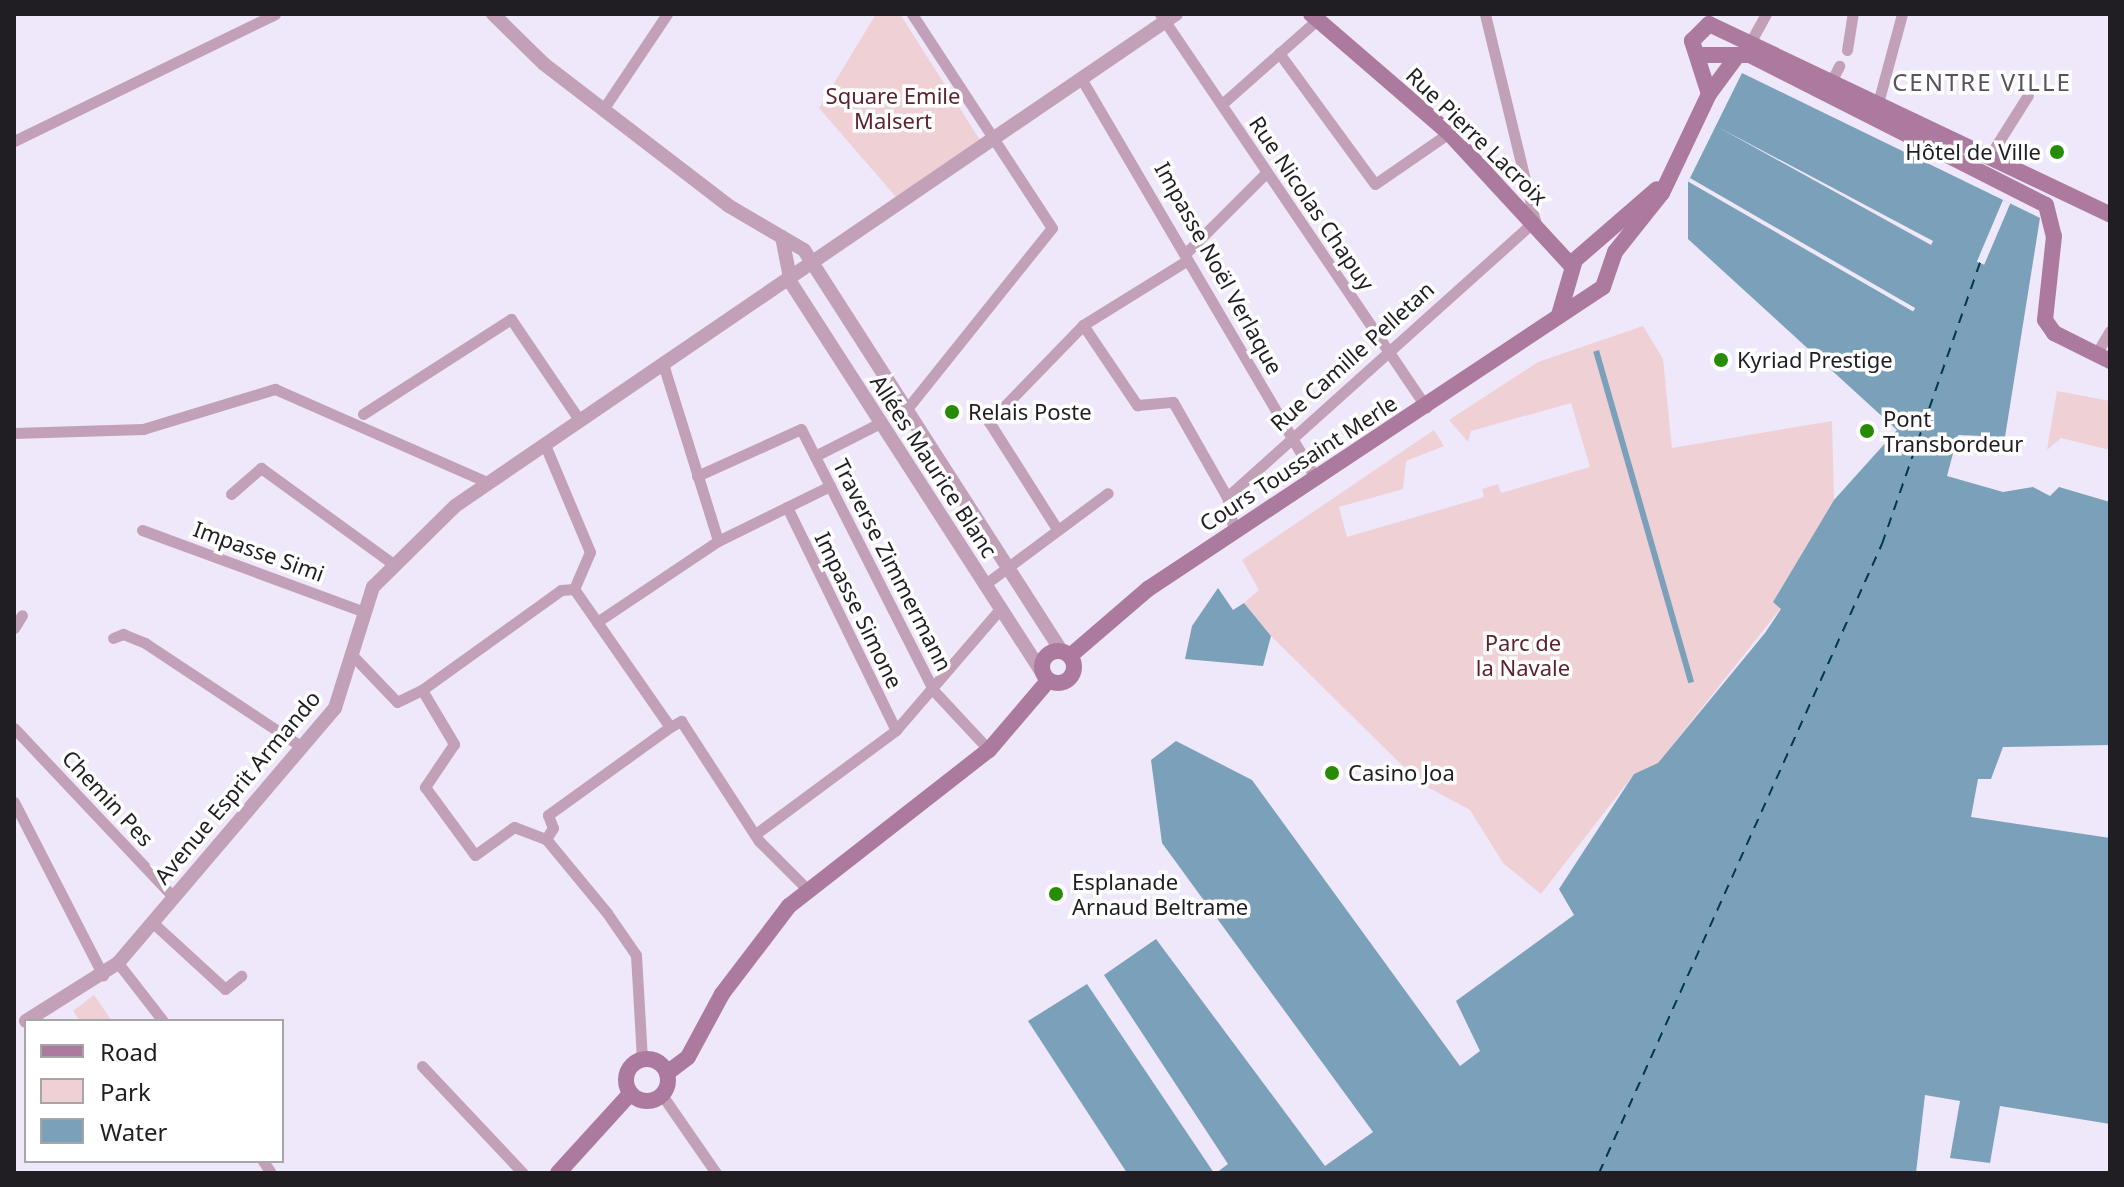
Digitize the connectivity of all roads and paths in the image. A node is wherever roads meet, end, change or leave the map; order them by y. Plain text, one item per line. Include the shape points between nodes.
1 (275, 14) edge
2 (493, 14) edge
3 (667, 14) edge
4 (912, 14) edge
5 (1485, 14) edge
6 (1702, 14) edge
7 (1766, 14) edge
8 (1853, 14) edge
9 (1902, 14) edge
10 (1167, 16) edge
11 (1314, 17) edge
12 (1716, 25) junction
13 (1751, 41) junction
14 (1847, 50) dead end
15 (1279, 53) junction
16 (1698, 55) junction
17 (1737, 56) junction
18 (1720, 57) junction
19 (1082, 80) junction
20 (1709, 94) junction
21 (2028, 95) dead end
22 (1878, 103) junction
23 (1222, 104) junction
24 (604, 108) junction
25 (1449, 133) junction
26 (14, 141) edge
27 (995, 141) junction
28 (1989, 157) junction
29 (1266, 173) junction
30 (1667, 179) junction
31 (2110, 214) edge
32 (1535, 221) junction
33 (782, 237) junction
34 (1586, 254) junction
35 (1186, 257) junction
36 (815, 267) junction
37 (1608, 271) junction
38 (1571, 273) junction
39 (791, 283) junction
40 (1592, 293) junction
41 (1558, 317) junction
42 (1083, 325) junction
43 (2110, 331) edge
44 (1387, 349) junction
45 (2103, 357) edge
46 (663, 364) junction
47 (1426, 407) junction
48 (906, 410) junction
49 (363, 414) dead end
50 (580, 421) junction
51 (880, 423) junction
52 (14, 433) edge
53 (1292, 438) junction
54 (545, 445) junction
55 (815, 456) junction
56 (697, 476) junction
57 (1316, 479) junction
58 (487, 482) junction
59 (830, 486) junction
60 (1108, 493) dead end
61 (231, 494) dead end
62 (1227, 497) junction
63 (787, 507) junction
64 (1057, 529) junction
65 (142, 530) dead end
66 (1234, 532) junction
67 (718, 541) junction
68 (393, 564) junction
69 (1009, 567) junction
70 (984, 585) junction
71 (574, 589) junction
72 (1001, 608) junction
73 (362, 611) junction
74 (22, 615) dead end
75 (597, 622) junction
76 (14, 628) edge
77 (113, 638) dead end
78 (1065, 653) junction
79 (354, 657) junction
80 (1045, 677) junction
81 (422, 690) junction
82 (934, 691) junction
83 (670, 727) junction
84 (14, 728) edge
85 (896, 730) junction
86 (302, 747) junction
87 (989, 750) junction
88 (14, 802) edge
89 (757, 833) junction
90 (546, 839) junction
91 (806, 888) junction
92 (173, 897) junction
93 (152, 922) junction
94 (118, 963) junction
95 (103, 975) junction
96 (241, 976) dead end
97 (29, 1019) edge
98 (161, 1019) edge
99 (642, 1059) junction
100 (422, 1066) dead end
101 (667, 1073) junction
102 (630, 1094) junction
103 (662, 1095) junction
104 (523, 1173) edge
105 (558, 1173) edge
106 (716, 1173) edge

1 - 26 street
2 - 24 street, Allées Maurice Blanc
3 - 24 street
4 - 27 street
5 - 32 street
6 - 12 main road
7 - 13 street
8 - 14 street
9 - 22 street
10 - 19 street, Avenue Esprit Armando
10 - 23 street, Rue Nicolas Chapuy
11 - 15 street
11 - 25 main road, Rue Pierre Lacroix
12 - 13 main road
12 - 16 main road via 1693,35
12 - 18 main road via 1727,36
13 - 22 main road via 1836,73
15 - 23 street
15 - 25 street via 1375,184
16 - 18 main road
16 - 20 main road
17 - 18 main road
17 - 20 main road
17 - 45 main road via 1750,55 2000,181 2053,215 2044,297 2048,327
18 - 20 main road
19 - 27 street, Avenue Esprit Armando
19 - 35 street, Impasse Noël Verlaque
20 - 30 main road
21 - 28 street
22 - 28 main road
23 - 29 street, Rue Nicolas Chapuy
24 - 33 street, Allées Maurice Blanc via 729,206
25 - 32 main road, Rue Pierre Lacroix
27 - 36 street, Avenue Esprit Armando
27 - 48 street via 1052,228
28 - 31 main road
29 - 35 street
29 - 44 street, Rue Nicolas Chapuy
30 - 34 main road
30 - 37 main road, Cours Toussaint Merle
32 - 38 main road, Rue Pierre Lacroix
32 - 44 street, Rue Camille Pelletan
33 - 36 street, Allées Maurice Blanc
33 - 39 street
34 - 37 main road
34 - 38 main road
35 - 42 street
35 - 53 street, Impasse Noël Verlaque
36 - 39 street, Avenue Esprit Armando
36 - 48 street, Allées Maurice Blanc
37 - 40 main road, Cours Toussaint Merle via 1603,287
38 - 40 main road
38 - 41 main road
39 - 46 street, Avenue Esprit Armando
39 - 51 street, Allées Maurice Blanc
40 - 41 main road, Cours Toussaint Merle
41 - 47 main road, Cours Toussaint Merle
42 - 62 street via 1137,405 1169,398
42 - 64 street via 989,422
43 - 45 street
44 - 47 street, Rue Nicolas Chapuy
44 - 53 street, Rue Camille Pelletan
46 - 50 street, Avenue Esprit Armando
46 - 56 street
47 - 57 main road, Cours Toussaint Merle
48 - 51 street
48 - 69 street, Allées Maurice Blanc
49 - 50 street via 511,319
50 - 54 street, Avenue Esprit Armando
51 - 55 street
51 - 70 street, Allées Maurice Blanc
52 - 58 street via 143,429 275,389
53 - 57 street, Impasse Noël Verlaque
53 - 62 street, Rue Camille Pelletan
54 - 58 street, Avenue Esprit Armando
54 - 71 street via 590,552
55 - 56 street, Traverse Zimmermann via 801,429
55 - 59 street, Traverse Zimmermann
56 - 67 street
57 - 66 main road, Cours Toussaint Merle
58 - 68 street, Avenue Esprit Armando
59 - 63 street
59 - 82 street, Traverse Zimmermann
60 - 64 street
61 - 68 street via 261,468
62 - 66 street
63 - 67 street
63 - 85 street, Impasse Simone
64 - 69 street
65 - 73 street, Impasse Simi
66 - 78 main road, Cours Toussaint Merle
67 - 75 street
68 - 73 street, Avenue Esprit Armando
69 - 70 street
69 - 78 street, Allées Maurice Blanc
70 - 72 street, Allées Maurice Blanc
71 - 75 street
71 - 81 street via 561,590
72 - 80 street, Allées Maurice Blanc
72 - 82 street
73 - 79 street, Avenue Esprit Armando
74 - 76 street
75 - 83 street
77 - 86 street via 123,634 145,643
78 - 80 main road via 1045,657
78 - 80 main road via 1068,680
79 - 81 street via 397,702
79 - 86 street, Avenue Esprit Armando via 343,696
80 - 87 main road
81 - 90 street via 454,744 425,787 475,855 514,827
82 - 85 street
82 - 87 street, Traverse Zimmermann
83 - 89 street via 681,721
83 - 90 street via 548,815 553,828
84 - 92 street, Chemin Pes
85 - 89 street
86 - 92 street, Avenue Esprit Armando
87 - 91 main road
88 - 95 street
89 - 91 street
90 - 99 street via 636,955
91 - 101 main road via 746,959 688,1057
92 - 93 street, Avenue Esprit Armando
93 - 94 street, Avenue Esprit Armando
93 - 96 street via 225,989
94 - 95 street, Avenue Esprit Armando
94 - 98 street
95 - 97 street, Avenue Esprit Armando
99 - 101 main road via 660,1063
99 - 102 main road via 626,1073
100 - 104 street
101 - 103 main road
102 - 103 main road via 643,1101
102 - 105 main road
103 - 106 street

